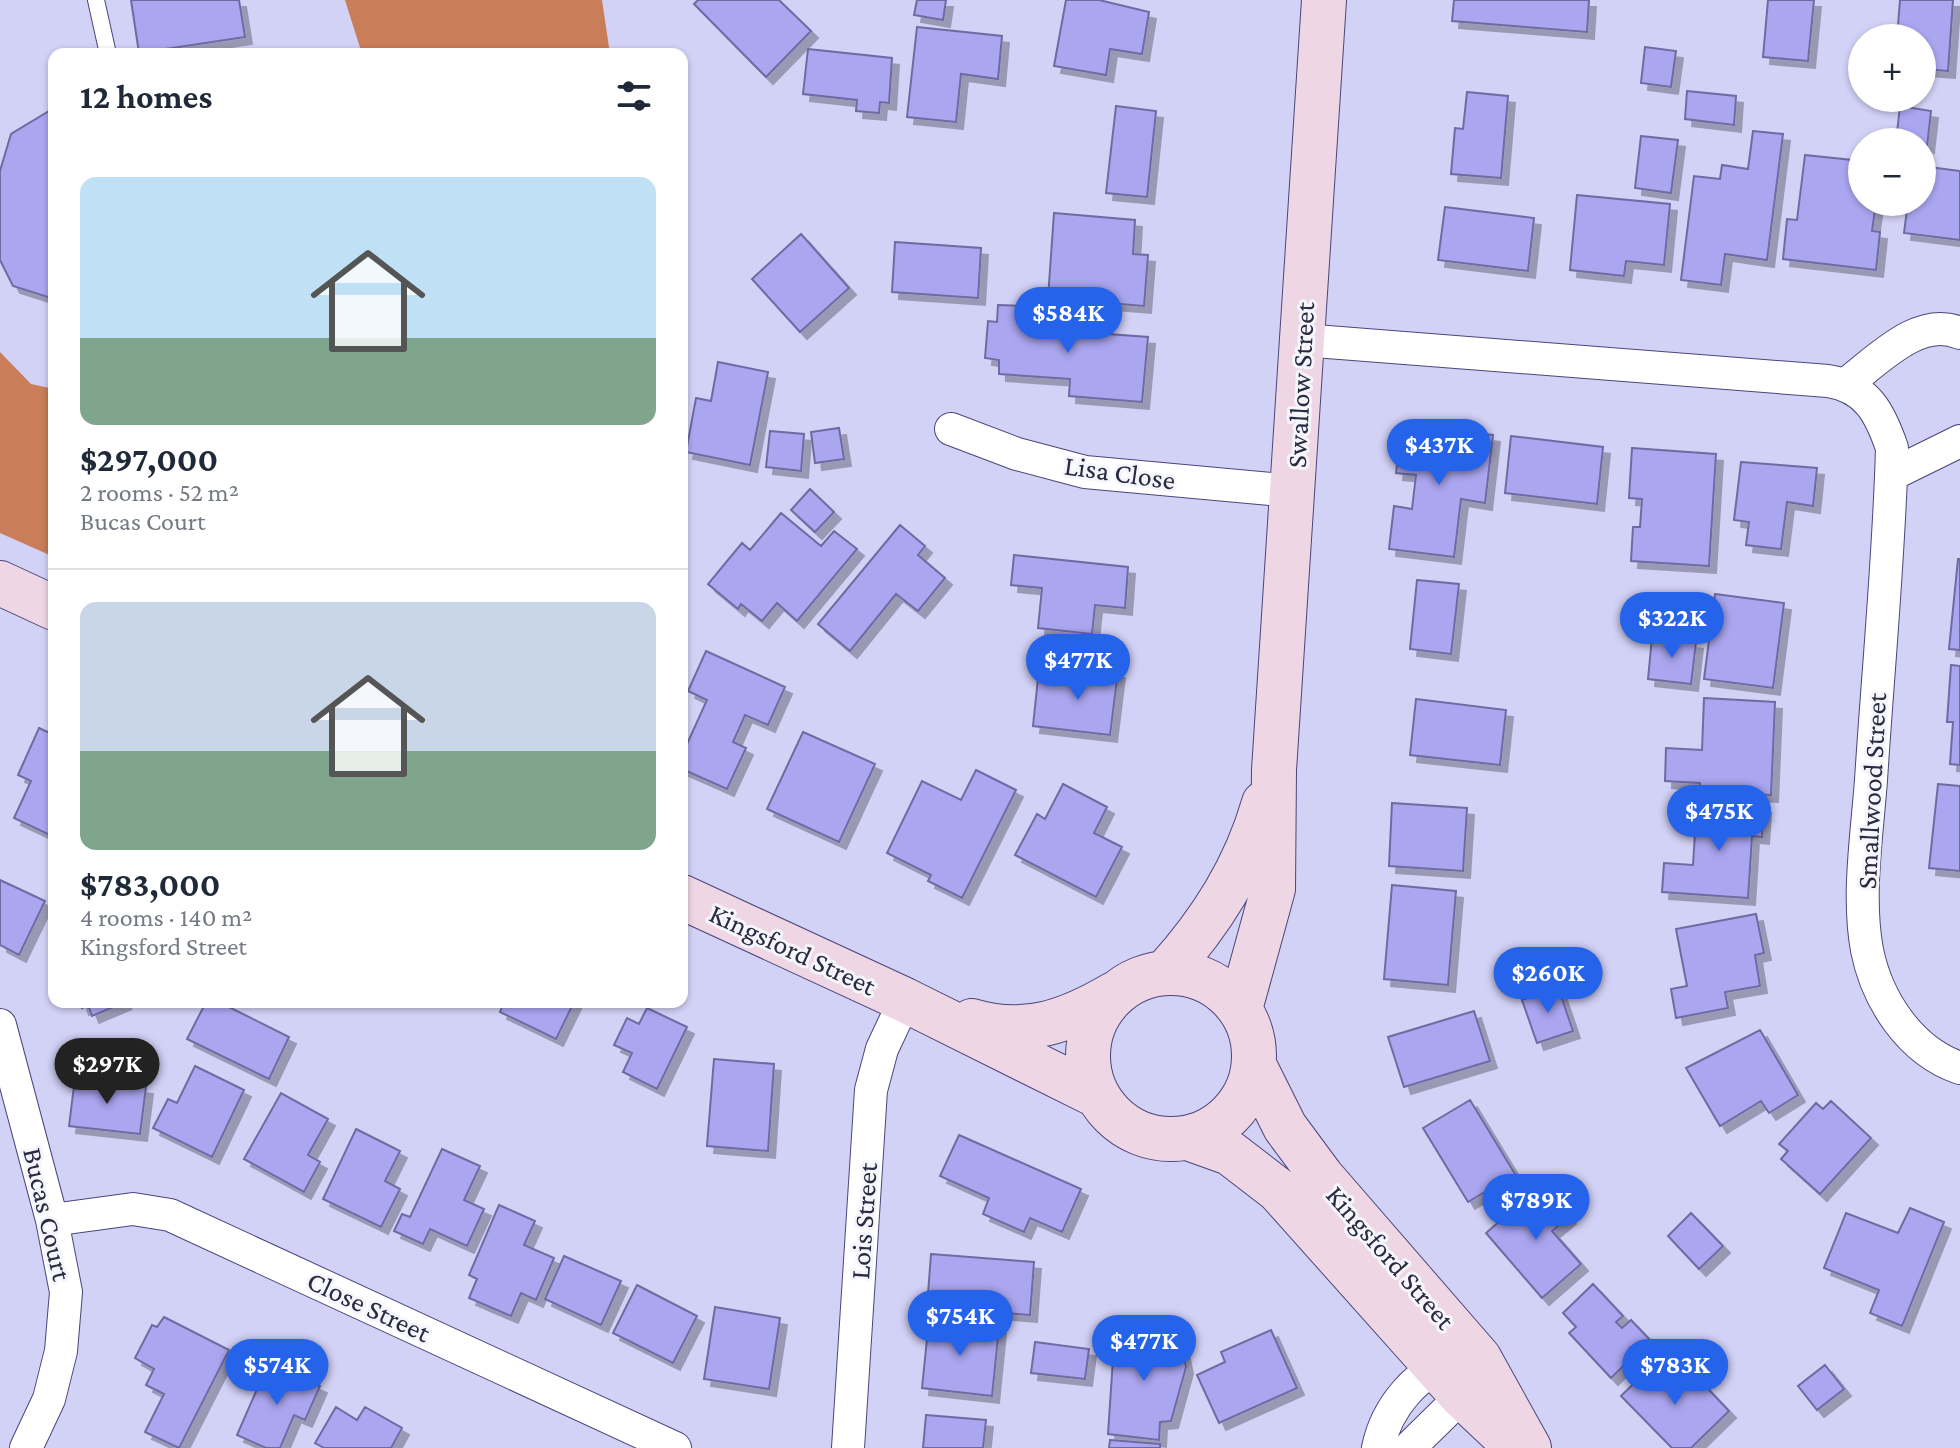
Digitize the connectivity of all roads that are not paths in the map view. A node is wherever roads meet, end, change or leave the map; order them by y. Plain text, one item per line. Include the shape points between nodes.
1 (96, 0) edge
2 (1324, 0) edge
3 (107, 48) edge
4 (1960, 333) edge
5 (1302, 340) junction
6 (1846, 384) junction
7 (951, 429) dead end
8 (1960, 441) edge
9 (1891, 475) junction
10 (1293, 491) junction
11 (0, 583) edge
12 (48, 605) edge
13 (1274, 770) junction
14 (688, 900) edge
15 (1166, 972) junction
16 (1114, 994) junction
17 (905, 1000) junction
18 (1240, 1009) junction
19 (0, 1025) edge
20 (1254, 1065) junction
21 (1960, 1068) edge
22 (1098, 1096) junction
23 (1188, 1138) junction
24 (52, 1220) junction
25 (1459, 1373) junction
26 (26, 1448) edge
27 (675, 1448) edge
28 (848, 1448) edge
29 (1378, 1448) edge
30 (1409, 1448) edge
31 (1518, 1448) edge
32 (1529, 1448) edge

1 - 3 lane
2 - 5 street, Swallow Street
4 - 6 street via 1943,328 1917,334
5 - 6 street
5 - 10 street, Swallow Street
6 - 9 street, Smallwood Street via 1867,397 1882,420 1892,448
7 - 10 street, Lisa Close via 1085,472
8 - 9 street
9 - 21 street, Smallwood Street via 1865,871 1867,948 1892,1015 1935,1056
10 - 13 street, Swallow Street
11 - 12 street
13 - 15 street, Swallow Street via 1254,836 1220,905
13 - 18 street, Swallow Street via 1273,889
14 - 17 street, Kingsford Street
15 - 16 street via 1138,979
15 - 18 street via 1194,975 1220,988
16 - 17 street, Kingsford Street via 1070,1019 1024,1029 988,1026
16 - 22 street via 1096,1018 1088,1045 1089,1072
17 - 22 street, Kingsford Street
17 - 28 street, Lois Street via 882,1049 871,1090
18 - 20 street via 1253,1036
19 - 24 street, Bucas Court
20 - 23 street via 1248,1090 1234,1112
20 - 25 street, Kingsford Street via 1278,1116
22 - 23 street via 1114,1117 1136,1132
23 - 25 street, Kingsford Street via 1230,1153 1265,1179
24 - 26 street, Bucas Court via 66,1292 61,1351 49,1399
24 - 27 street, Close Street via 133,1209 170,1215
25 - 29 street via 1396,1403
25 - 30 street
25 - 31 street, Kingsford Street
25 - 32 street, Kingsford Street

